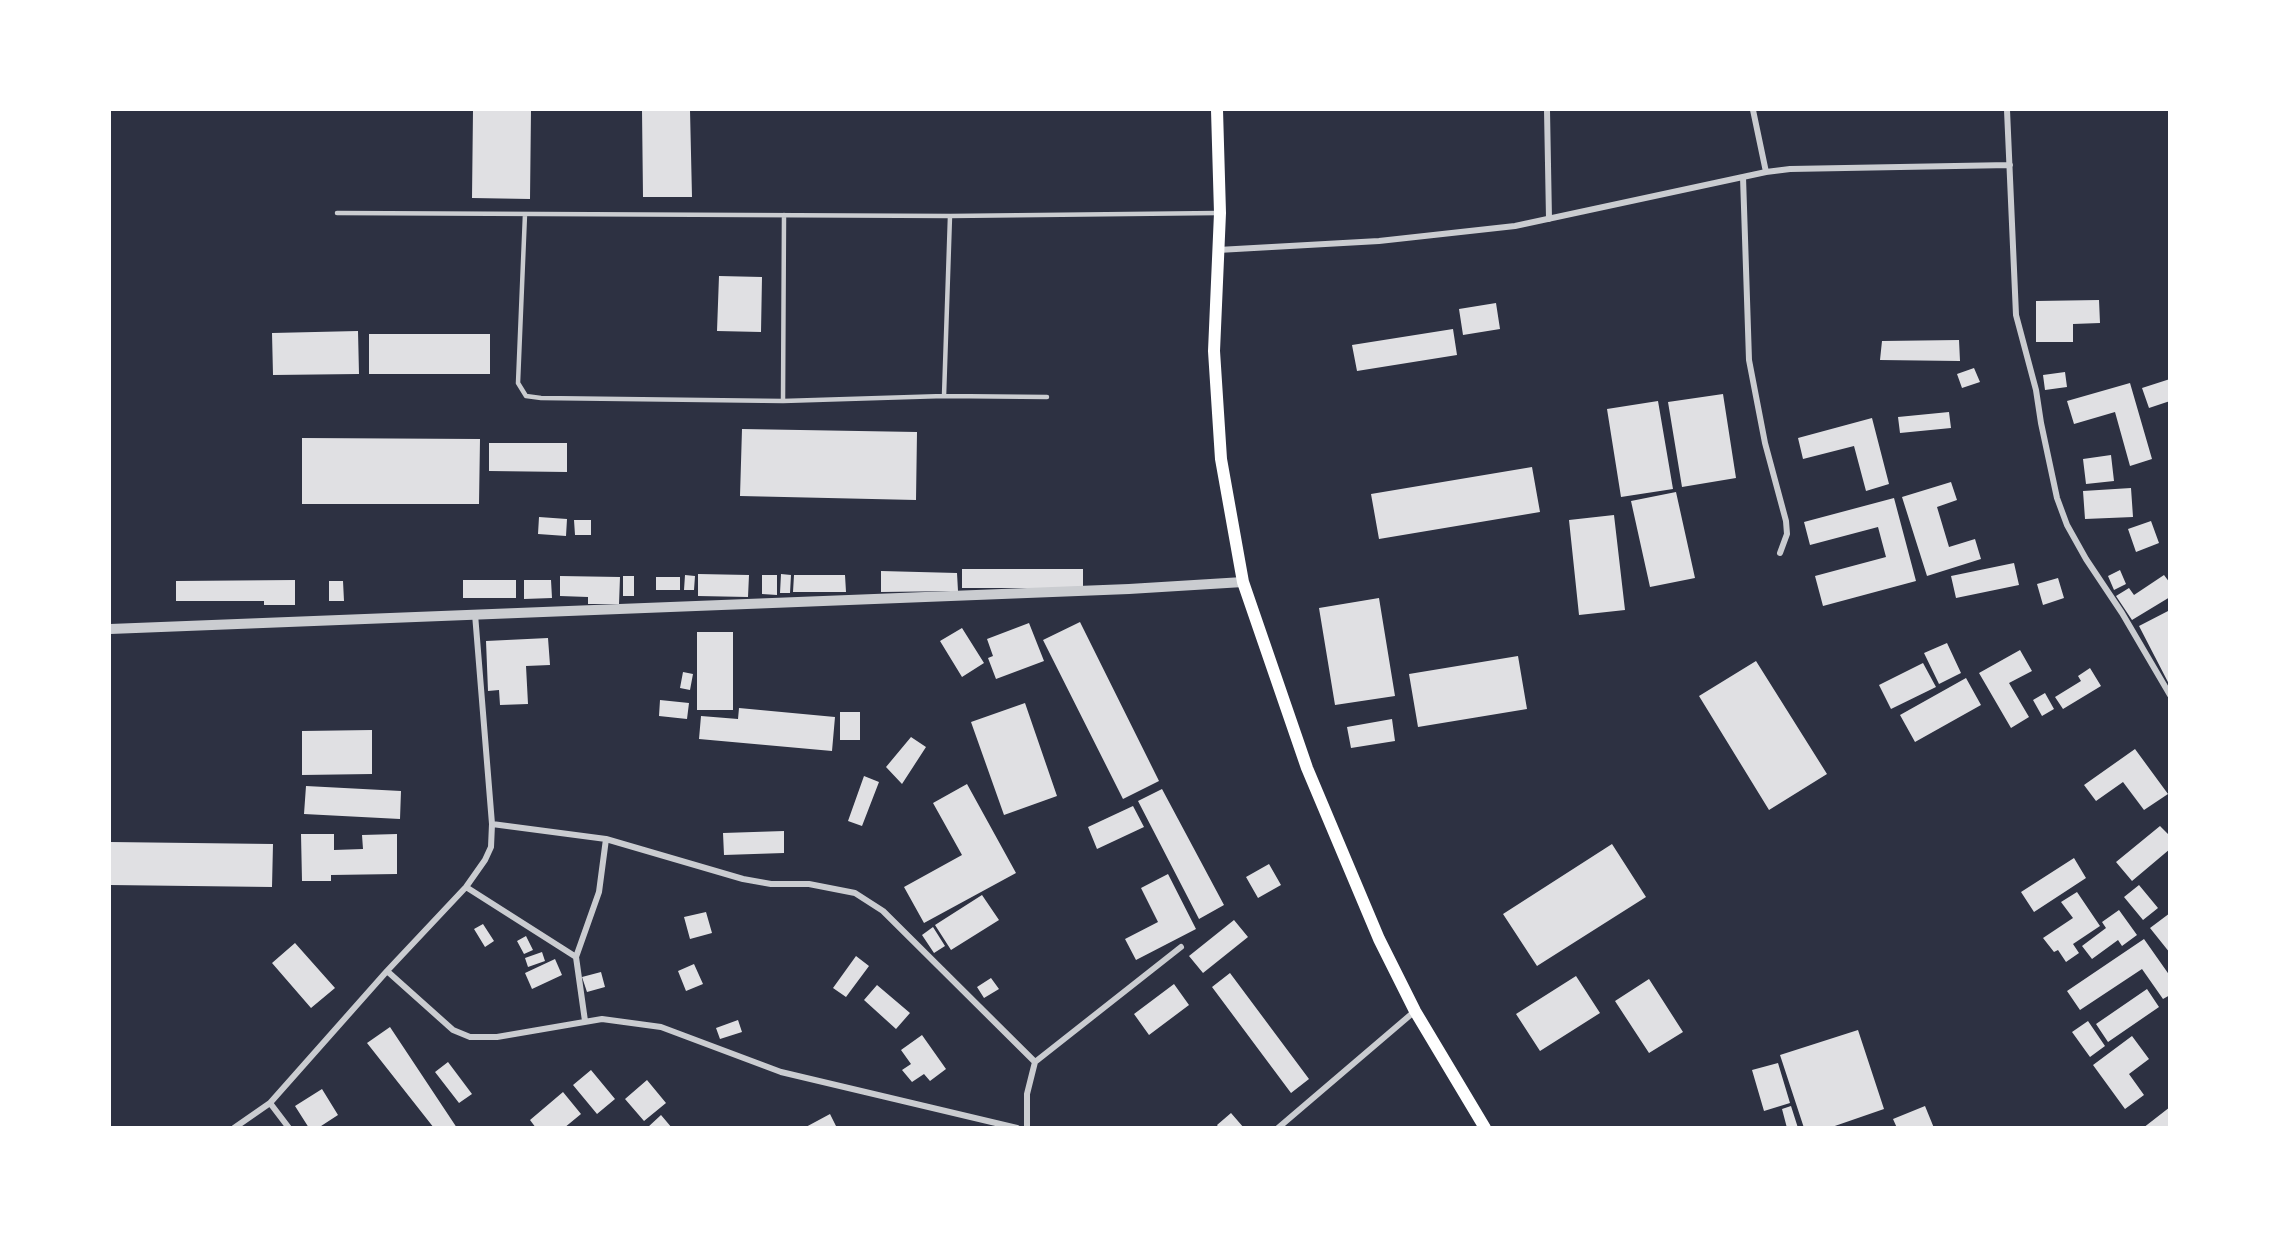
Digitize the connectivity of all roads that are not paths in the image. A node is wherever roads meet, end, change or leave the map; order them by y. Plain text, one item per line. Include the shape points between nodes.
1 (1217, 110) edge
2 (1547, 110) edge
3 (1753, 110) edge
4 (2007, 110) edge
5 (2010, 165) junction
6 (1766, 172) junction
7 (1743, 177) junction
8 (337, 213) dead end
9 (1220, 213) junction
10 (525, 214) junction
11 (784, 215) junction
12 (950, 216) junction
13 (1549, 219) junction
14 (1218, 250) junction
15 (944, 396) junction
16 (1047, 397) dead end
17 (783, 401) junction
18 (1780, 553) dead end
19 (1243, 582) junction
20 (475, 614) junction
21 (110, 629) edge
22 (2169, 695) edge
23 (492, 824) junction
24 (606, 839) junction
25 (466, 887) junction
26 (1181, 947) dead end
27 (576, 957) junction
28 (387, 971) junction
29 (1414, 1011) junction
30 (585, 1021) junction
31 (1035, 1062) junction
32 (270, 1103) junction
33 (234, 1128) edge
34 (289, 1128) edge
35 (1017, 1128) edge
36 (1027, 1128) edge
37 (1278, 1128) edge
38 (1485, 1128) edge

1 - 9 main road
2 - 13 street
3 - 6 street
4 - 5 street
5 - 6 street
5 - 22 street via 2016,315 2036,390 2057,498 2086,559
6 - 7 street
7 - 13 street
7 - 18 street via 1749,360 1786,521 1787,534
8 - 10 lane
9 - 12 lane
9 - 14 main road
10 - 11 lane
10 - 17 lane via 518,383 526,396
11 - 12 lane
11 - 17 lane
12 - 15 lane
13 - 14 street via 1412,238
14 - 19 main road via 1214,351 1221,459
15 - 16 lane
15 - 17 lane
19 - 20 street
19 - 29 main road via 1273,674 1339,847
20 - 21 street
20 - 23 street
23 - 24 street
23 - 25 street via 491,847
24 - 27 street via 599,892
24 - 31 street via 743,879 809,884 855,893 883,911
25 - 27 street
25 - 28 street
26 - 31 street
27 - 30 street
28 - 30 street via 453,1030 470,1037 497,1037
28 - 32 street
29 - 37 street
29 - 38 main road
30 - 35 street via 602,1019 661,1027 781,1072
31 - 36 street via 1027,1094
32 - 33 street
32 - 34 street

